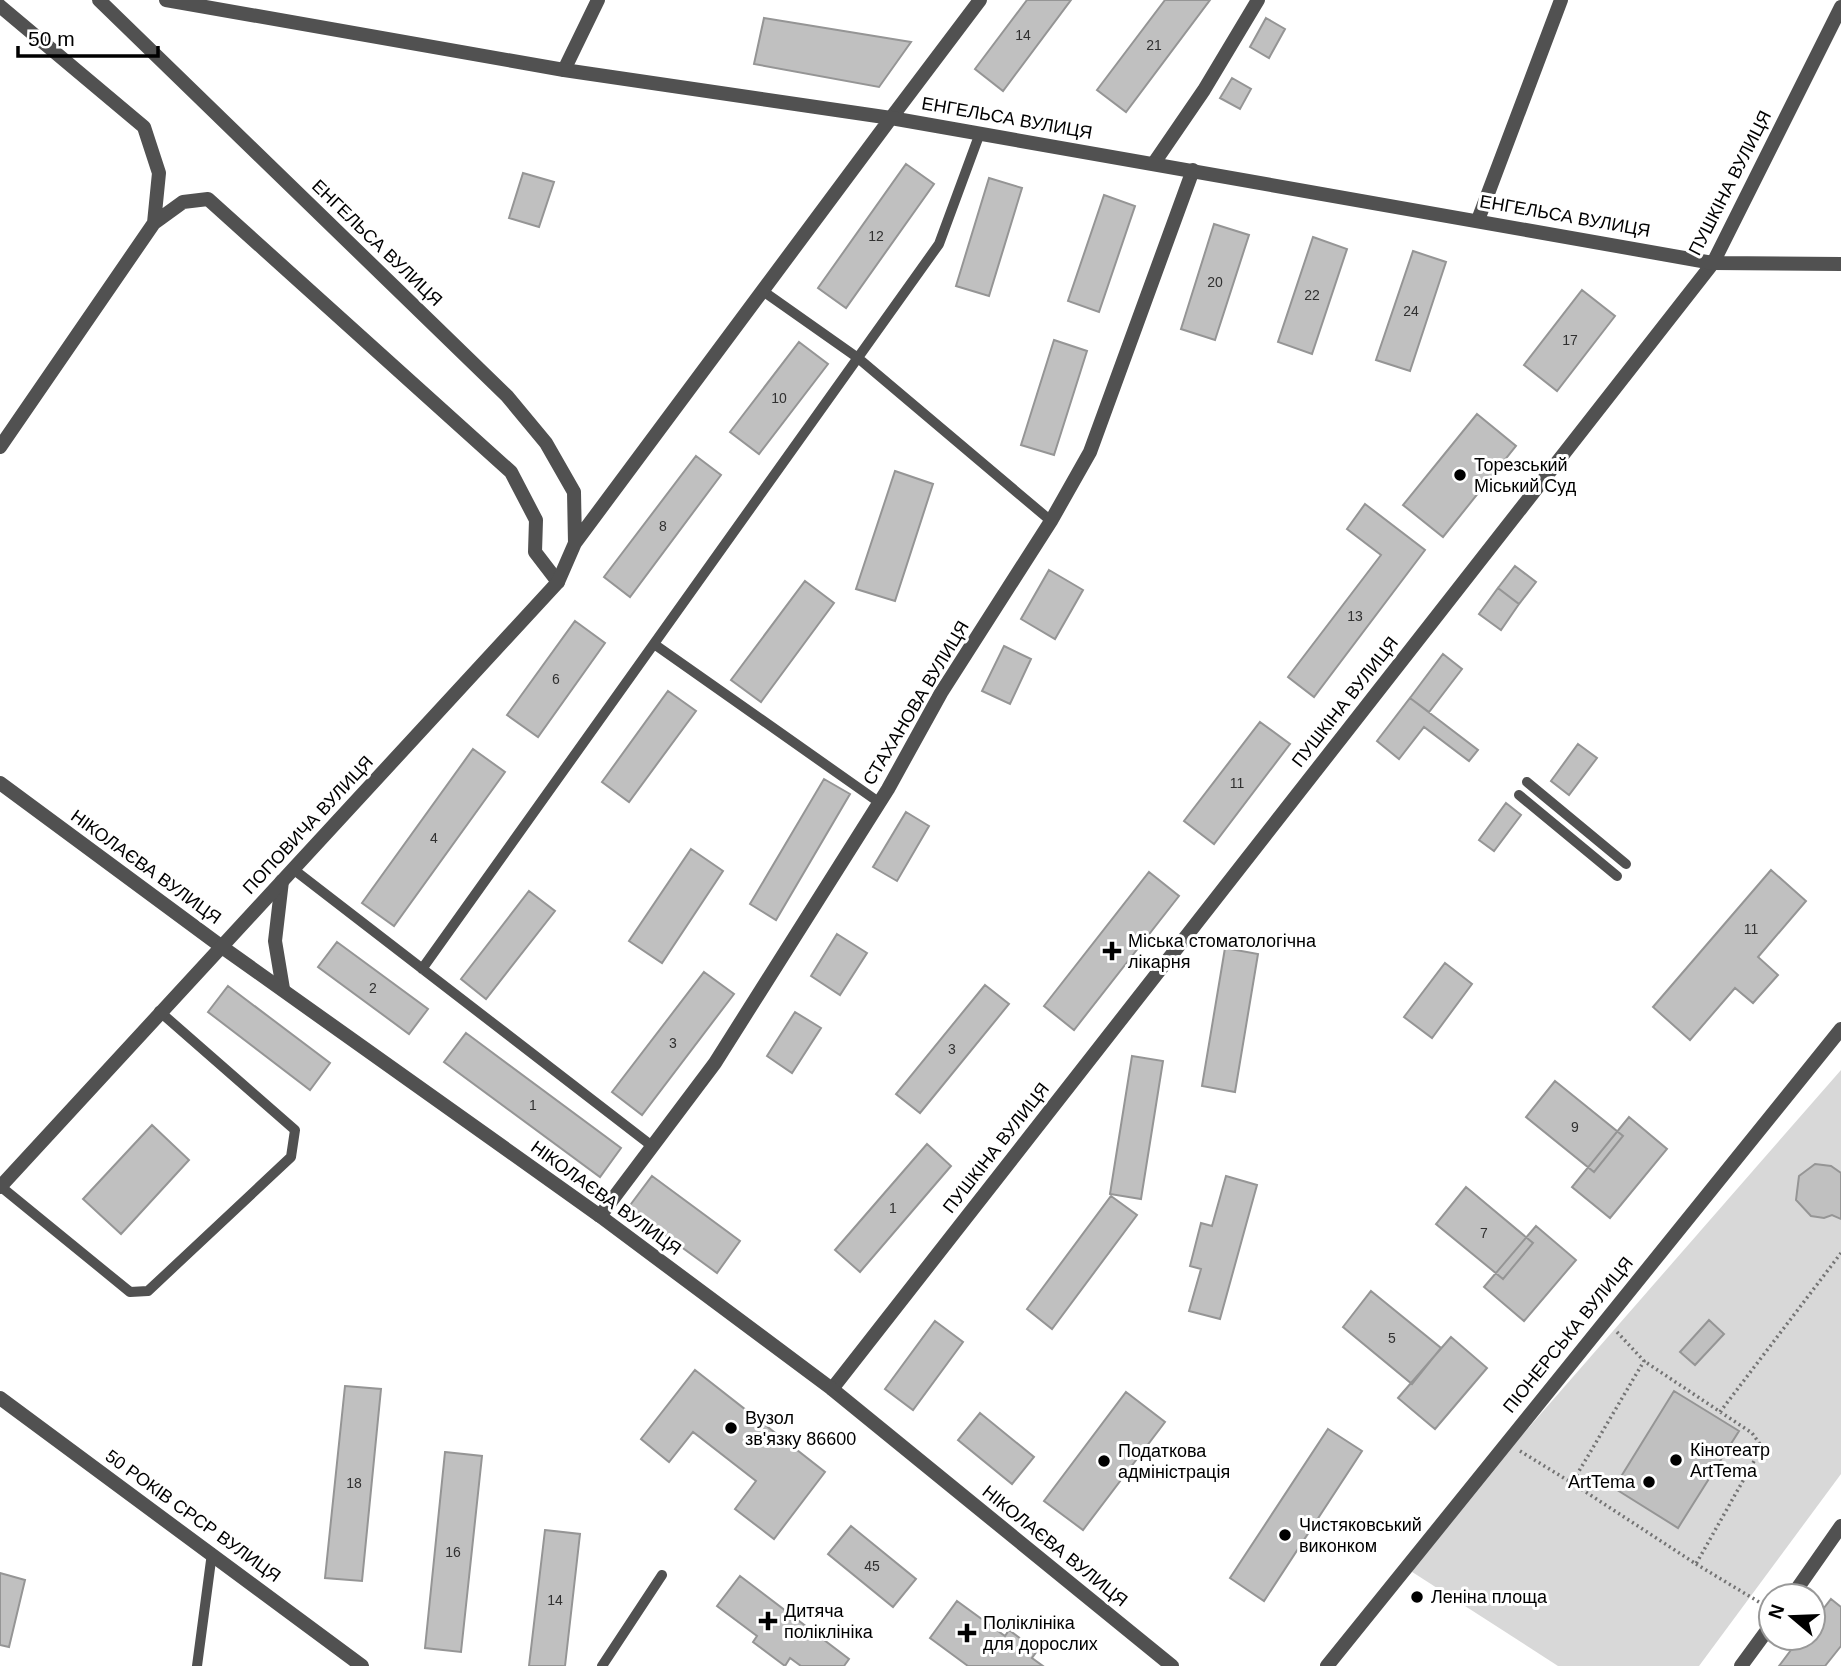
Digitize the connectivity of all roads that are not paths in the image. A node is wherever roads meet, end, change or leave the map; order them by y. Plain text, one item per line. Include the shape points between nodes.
1 (99, 0) edge
2 (166, 0) edge
3 (598, 0) edge
4 (980, 0) edge
5 (1258, 0) edge
6 (1561, 0) edge
7 (0, 6) edge
8 (1841, 7) edge
9 (564, 70) junction
10 (891, 118) junction
11 (980, 133) junction
12 (1154, 163) junction
13 (1193, 170) junction
14 (1478, 220) junction
15 (154, 223) junction
16 (1713, 263) junction
17 (1841, 264) edge
18 (762, 291) junction
19 (858, 358) junction
20 (0, 447) edge
21 (1051, 521) junction
22 (575, 543) junction
23 (558, 582) junction
24 (654, 644) junction
25 (1527, 782) dead end
26 (0, 783) edge
27 (1519, 795) dead end
28 (880, 803) junction
29 (1626, 864) dead end
30 (293, 869) junction
31 (1617, 876) dead end
32 (282, 881) junction
33 (222, 947) junction
34 (422, 969) junction
35 (283, 989) junction
36 (159, 1012) junction
37 (1841, 1029) edge
38 (652, 1146) junction
39 (0, 1186) edge
40 (600, 1216) junction
41 (832, 1389) junction
42 (0, 1398) edge
43 (1841, 1526) edge
44 (212, 1553) junction
45 (663, 1574) dead end
46 (1801, 1582) edge
47 (1757, 1644) edge
48 (197, 1666) edge
49 (362, 1666) edge
50 (602, 1666) edge
51 (1172, 1666) edge
52 (1327, 1666) edge
53 (1741, 1666) edge

1 - 22 street, ЕНГЕЛЬСА ВУЛИЦЯ via 507,396 546,443 574,492
2 - 9 street, ЕНГЕЛЬСА ВУЛИЦЯ
3 - 9 street
4 - 10 street
5 - 12 street
6 - 14 street
7 - 15 street via 144,127 159,173
8 - 16 street, ПУШКІНА ВУЛИЦЯ
9 - 10 street, ЕНГЕЛЬСА ВУЛИЦЯ
10 - 11 street, ЕНГЕЛЬСА ВУЛИЦЯ
10 - 18 street
11 - 12 street, ЕНГЕЛЬСА ВУЛИЦЯ
11 - 19 lane via 939,244
12 - 13 street, ЕНГЕЛЬСА ВУЛИЦЯ
13 - 14 street, ЕНГЕЛЬСА ВУЛИЦЯ
13 - 21 street, СТАХАНОВА ВУЛИЦЯ via 1090,452
14 - 16 street, ЕНГЕЛЬСА ВУЛИЦЯ
15 - 20 street
15 - 23 street via 183,202 208,199 511,472 536,520 535,552
16 - 17 street, ЕНГЕЛЬСА ВУЛИЦЯ
16 - 41 street, ПУШКІНА ВУЛИЦЯ
18 - 19 lane
18 - 22 street
19 - 21 lane
19 - 24 lane
21 - 28 street, СТАХАНОВА ВУЛИЦЯ via 941,693
22 - 23 street, ПОПОВИЧА ВУЛИЦЯ
23 - 30 street, ПОПОВИЧА ВУЛИЦЯ
24 - 28 lane
24 - 34 lane
25 - 29 lane
26 - 33 street, НІКОЛАЄВА ВУЛИЦЯ
27 - 31 lane
28 - 38 street, СТАХАНОВА ВУЛИЦЯ via 715,1063
30 - 32 street, ПОПОВИЧА ВУЛИЦЯ
30 - 34 lane
32 - 33 street, ПОПОВИЧА ВУЛИЦЯ
32 - 35 street via 275,941
33 - 35 street, НІКОЛАЄВА ВУЛИЦЯ
33 - 36 street, ПОПОВИЧА ВУЛИЦЯ
34 - 38 lane
35 - 40 street, НІКОЛАЄВА ВУЛИЦЯ
36 - 39 street, ПОПОВИЧА ВУЛИЦЯ
36 - 39 lane via 295,1130 291,1157 148,1292 131,1292
37 - 52 street, ПІОНЕРСЬКА ВУЛИЦЯ
38 - 40 street, СТАХАНОВА ВУЛИЦЯ
40 - 41 street, НІКОЛАЄВА ВУЛИЦЯ
41 - 51 street, НІКОЛАЄВА ВУЛИЦЯ
42 - 44 street, 50 РОКІВ СРСР ВУЛИЦЯ
43 - 46 street
44 - 48 lane
44 - 49 street, 50 РОКІВ СРСР ВУЛИЦЯ
45 - 50 lane
47 - 53 street

